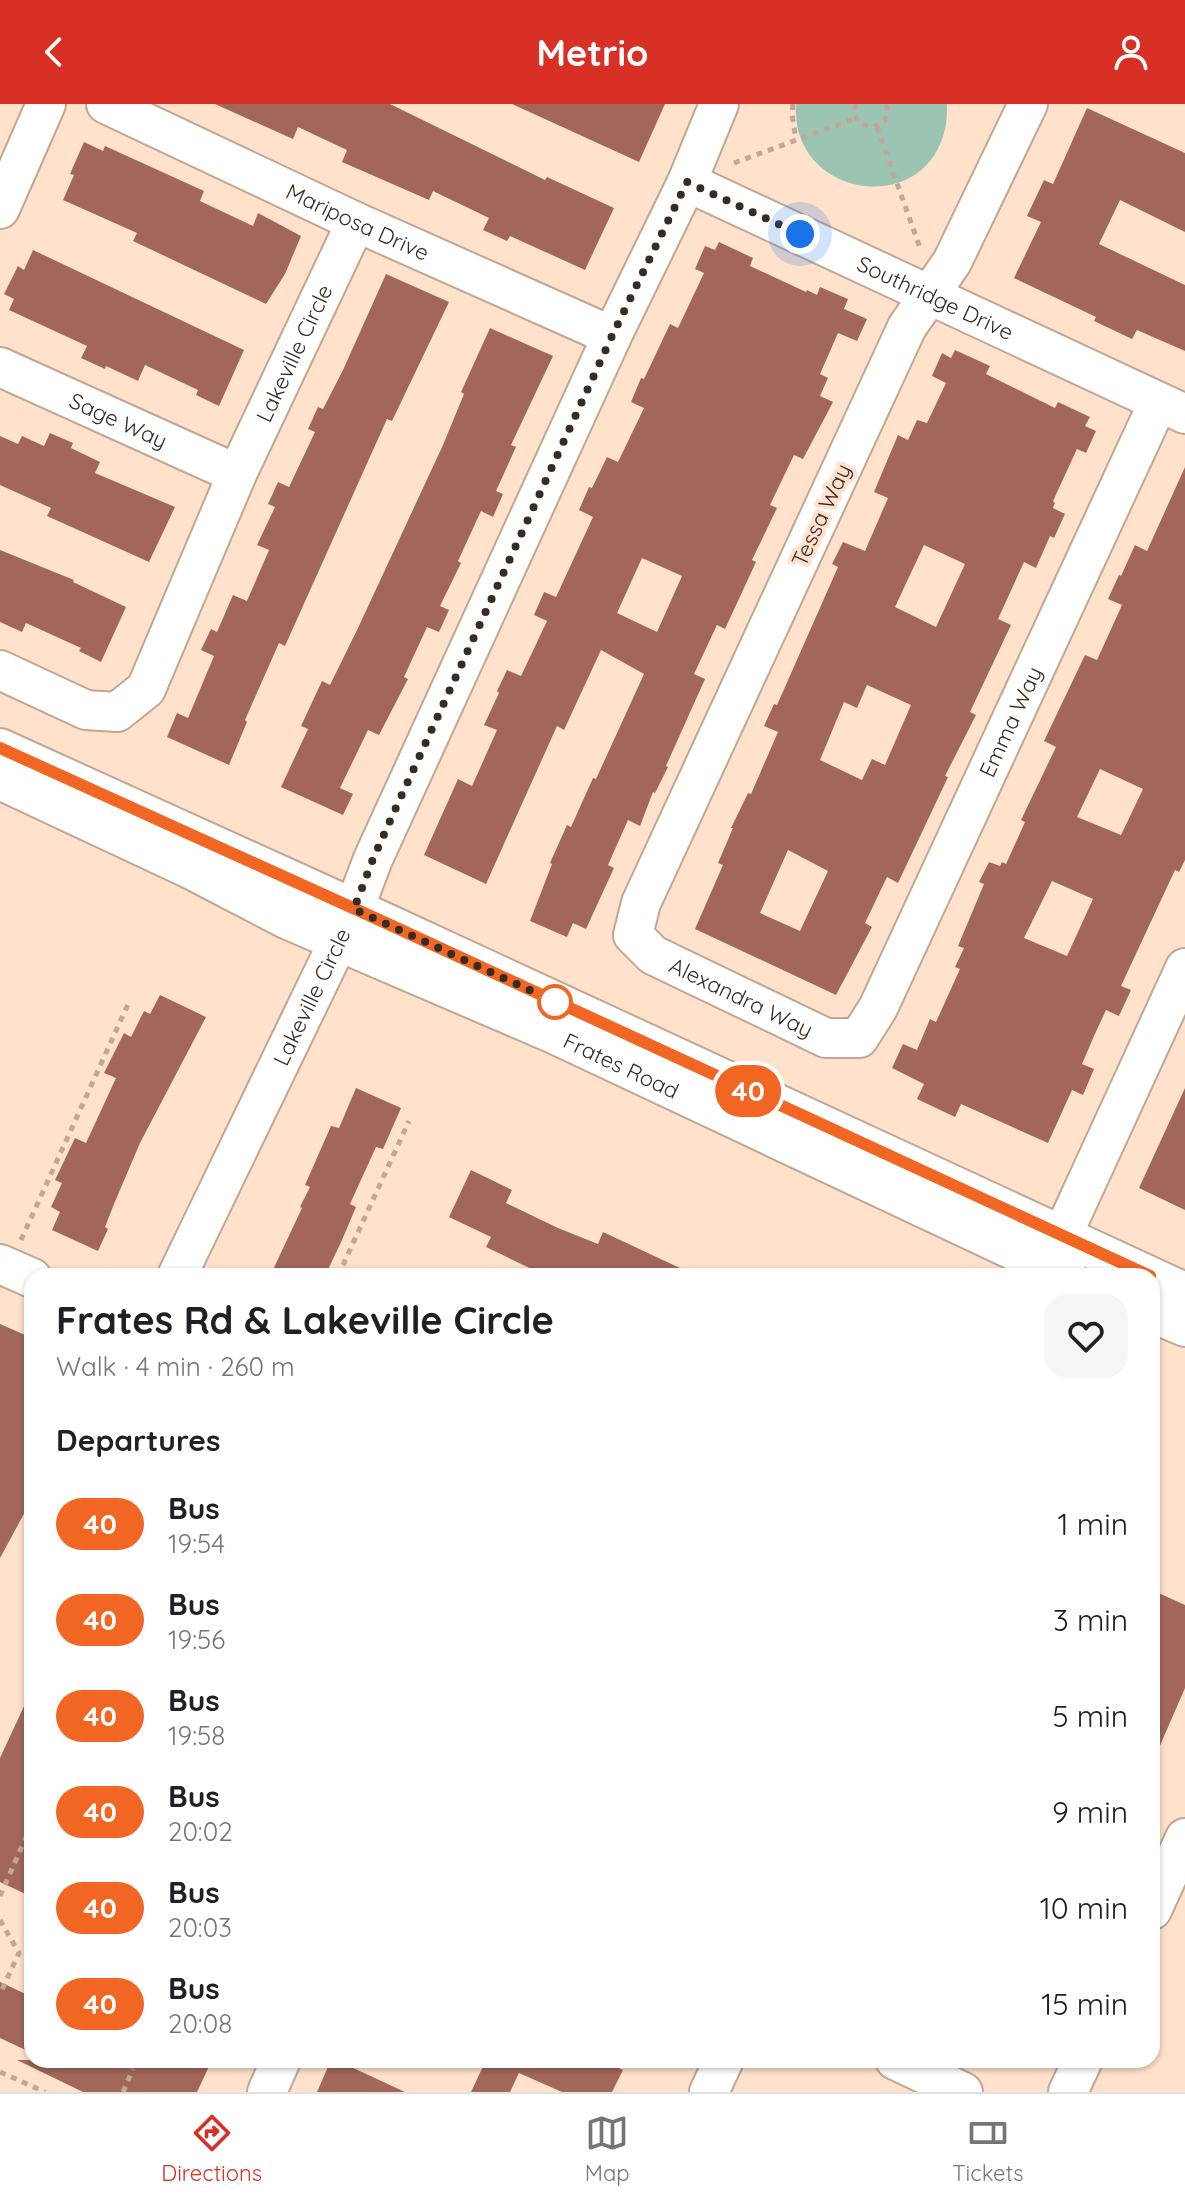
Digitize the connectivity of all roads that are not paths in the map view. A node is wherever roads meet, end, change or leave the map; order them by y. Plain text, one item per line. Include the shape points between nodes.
1 (46, 104) edge
2 (106, 104) edge
3 (719, 104) edge
4 (1028, 104) edge
5 (687, 182) junction
6 (0, 209) edge
7 (356, 222) junction
8 (932, 295) junction
9 (612, 336) junction
10 (0, 367) edge
11 (1172, 408) edge
12 (237, 474) junction
13 (0, 670) edge
14 (0, 748) edge
15 (0, 780) edge
16 (347, 926) junction
17 (633, 935) joint
18 (1185, 968) edge
19 (859, 1038) joint
20 (1052, 1266) edge
21 (181, 1268) edge
22 (1160, 1280) edge
23 (1185, 1292) edge
24 (1160, 1316) edge
25 (1185, 1327) edge
26 (1185, 1838) edge
27 (1160, 1893) edge
28 (278, 2068) edge
29 (720, 2068) edge
30 (912, 2068) edge
31 (1079, 2068) edge
32 (267, 2092) edge
33 (709, 2092) edge
34 (963, 2092) edge
35 (1068, 2092) edge

1 - 6 street
2 - 7 street, Mariposa Drive
3 - 5 street, Lakeville Circle
4 - 8 street, Tessa Way
5 - 8 street, Southridge Drive
5 - 9 street, Lakeville Circle
7 - 9 street, Mariposa Drive
7 - 12 street, Lakeville Circle
8 - 11 street, Southridge Drive
8 - 17 street, Tessa Way via 907,327 641,903
9 - 16 street, Lakeville Circle
10 - 12 street, Sage Way
11 - 19 street, Emma Way
12 - 13 street, Lakeville Circle via 146,689 117,712 86,710
14 - 16 street, Frates Road
15 - 16 street, Frates Road via 286,919
16 - 20 street, Frates Road via 554,1034
16 - 21 street, Lakeville Circle
17 - 19 street, Alexandra Way via 653,955 826,1038
18 - 20 street
22 - 23 street, Frates Road
24 - 25 street
26 - 27 street
28 - 32 street
29 - 33 street
30 - 34 street
31 - 35 street

